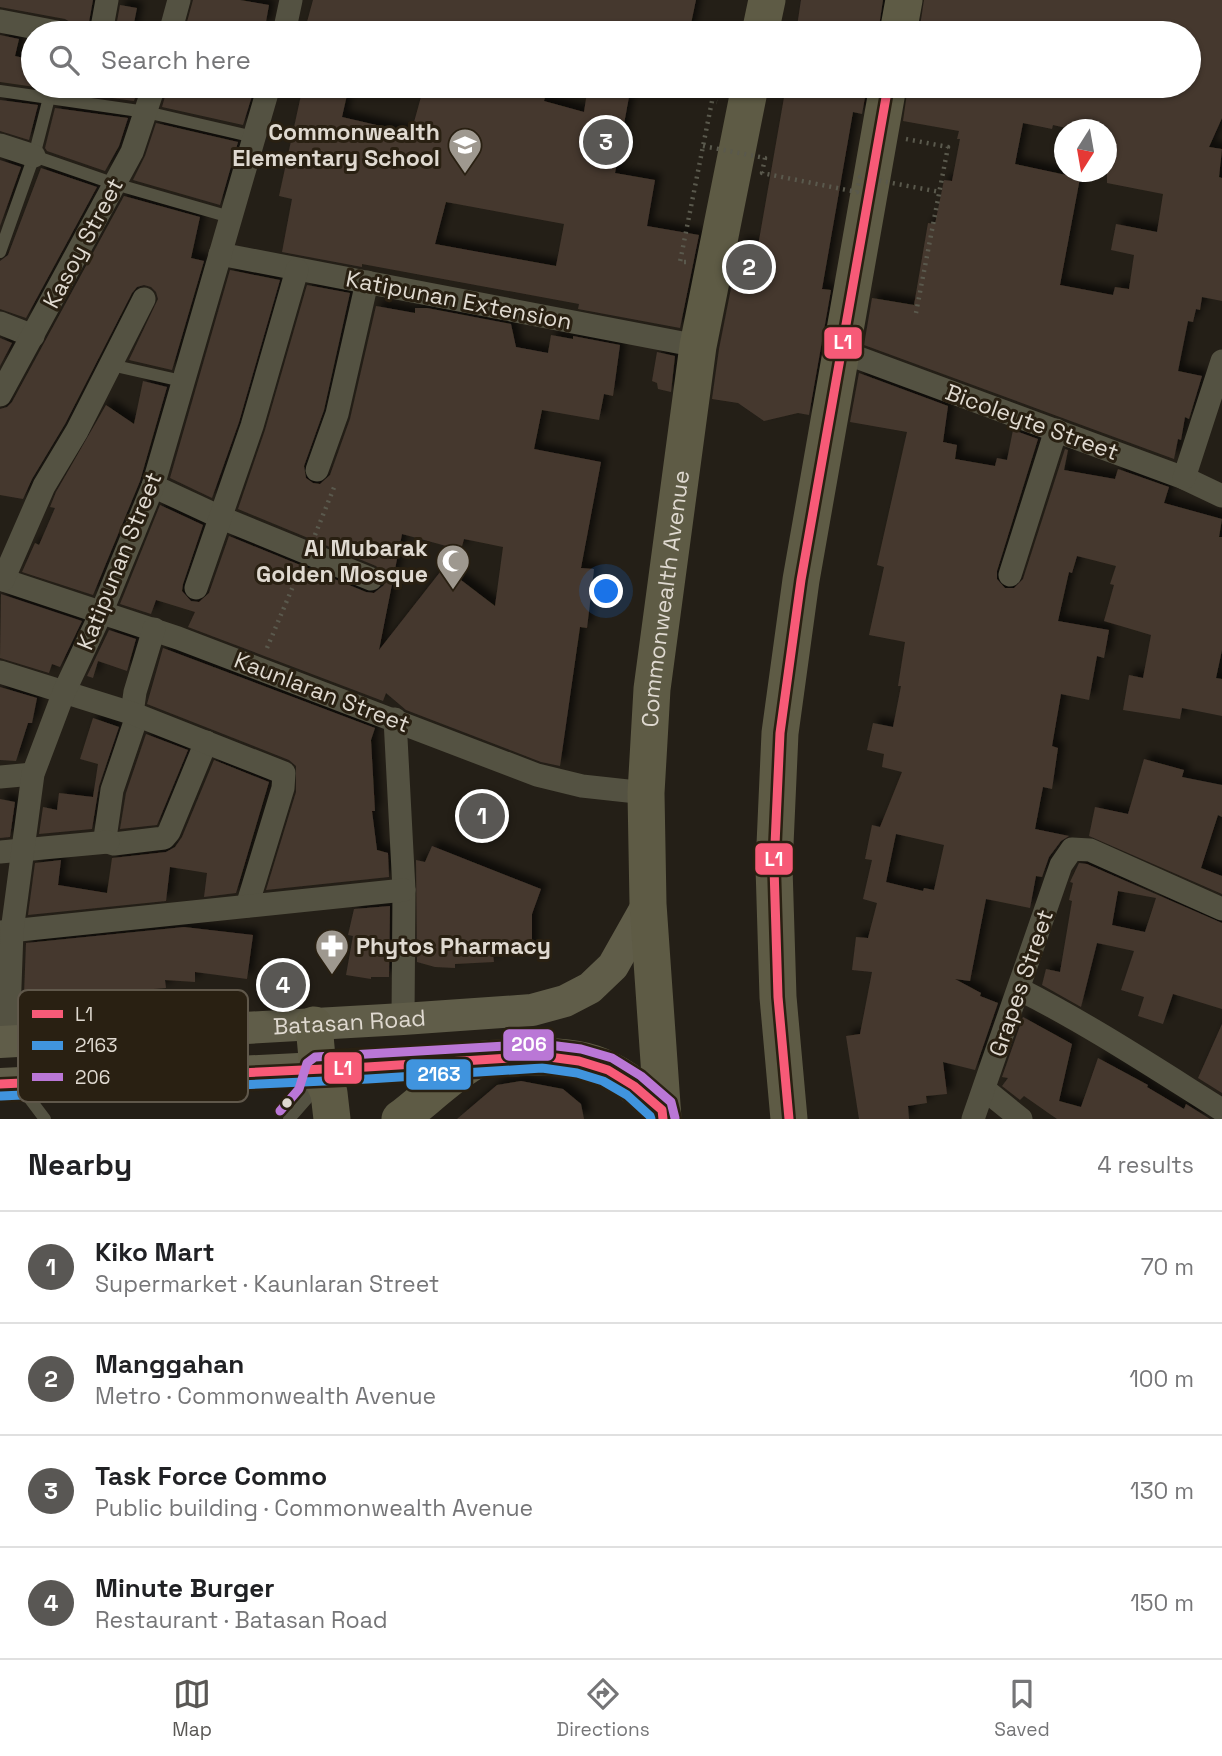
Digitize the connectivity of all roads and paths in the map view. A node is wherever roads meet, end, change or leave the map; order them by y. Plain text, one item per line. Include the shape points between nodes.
1 (107, 0) edge
2 (179, 0) edge
3 (291, 0) edge
4 (767, 0) edge
5 (904, 0) edge
6 (0, 21) edge
7 (103, 21) edge
8 (173, 21) edge
9 (287, 21) edge
10 (763, 21) edge
11 (900, 21) edge
12 (21, 25) edge
13 (0, 91) edge
14 (21, 94) edge
15 (43, 98) edge
16 (150, 98) edge
17 (265, 98) edge
18 (748, 98) edge
19 (886, 98) edge
20 (49, 99) junction
21 (712, 101) dead end
22 (146, 112) junction
23 (879, 134) junction
24 (254, 137) junction
25 (0, 145) edge
26 (34, 156) junction
27 (115, 184) junction
28 (940, 192) junction
29 (230, 217) junction
30 (1, 248) edge
31 (220, 254) junction
32 (297, 270) junction
33 (367, 282) junction
34 (144, 299) dead end
35 (916, 313) dead end
36 (0, 323) edge
37 (33, 336) junction
38 (698, 346) junction
39 (840, 351) junction
40 (1222, 361) edge
41 (111, 365) junction
42 (182, 381) junction
43 (0, 395) edge
44 (1056, 430) junction
45 (317, 470) dead end
46 (1184, 478) junction
47 (153, 486) junction
48 (1222, 496) edge
49 (222, 518) junction
50 (1010, 575) dead end
51 (1, 579) edge
52 (371, 579) dead end
53 (196, 588) dead end
54 (102, 611) junction
55 (154, 629) junction
56 (0, 672) edge
57 (64, 692) junction
58 (134, 713) junction
59 (395, 719) junction
60 (206, 742) junction
61 (33, 774) junction
62 (0, 776) edge
63 (646, 793) junction
64 (108, 842) junction
65 (11, 852) edge
66 (404, 890) junction
67 (648, 904) junction
68 (247, 906) junction
69 (1222, 909) edge
70 (6, 931) edge
71 (1019, 989) junction
72 (403, 1020) junction
73 (314, 1025) junction
74 (248, 1029) edge
75 (4, 1042) edge
76 (475, 1060) junction
77 (318, 1069) junction
78 (248, 1072) edge
79 (984, 1089) junction
80 (28, 1102) edge
81 (1222, 1110) edge
82 (662, 1114) edge
83 (45, 1119) edge
84 (289, 1119) edge
85 (332, 1119) edge
86 (400, 1119) edge
87 (789, 1119) edge
88 (973, 1119) edge
89 (1021, 1119) edge

1 - 7 street
2 - 8 street
3 - 9 street
4 - 10 main road
5 - 11 main road
6 - 12 street
13 - 14 lane
15 - 20 lane
16 - 22 street, Kasoy Street
17 - 24 street, Katipunan Street
18 - 38 main road, Commonwealth Avenue
19 - 23 main road
20 - 22 lane
20 - 26 lane
21 - 28 path, bridge via 703,146 765,158 762,173 857,192 860,177
22 - 24 lane
22 - 27 street, Kasoy Street
23 - 28 path via 948,147
23 - 39 main road
24 - 29 street, Katipunan Street
25 - 26 street
26 - 27 lane
26 - 30 lane
27 - 29 lane
27 - 37 street, Kasoy Street
28 - 35 path
29 - 31 street, Katipunan Street
31 - 32 street, Katipunan Extension
31 - 42 street, Katipunan Street
32 - 33 street, Katipunan Extension
32 - 49 street
33 - 38 street, Katipunan Extension
33 - 45 street via 337,414
34 - 41 street
36 - 37 street
37 - 43 street, Kasoy Street
38 - 63 main road, Commonwealth Avenue via 652,689
39 - 44 street, Bicoleyte Street
39 - 87 main road via 780,733 775,879 778,997
40 - 46 street
41 - 42 lane
41 - 51 street via 44,486
42 - 47 street, Katipunan Street
44 - 46 street, Bicoleyte Street
44 - 50 street
46 - 48 street, Bicoleyte Street
47 - 49 street
47 - 54 street, Katipunan Street
49 - 52 street
49 - 53 street
51 - 54 street, Kaunlaran Street
54 - 55 street, Kaunlaran Street
54 - 57 street, Katipunan Street
55 - 58 street via 135,692
55 - 59 street, Kaunlaran Street
56 - 57 street
57 - 58 street
57 - 61 street, Katipunan Street
58 - 60 street
58 - 64 street via 112,790
59 - 63 street, Kaunlaran Street via 537,775 582,786
59 - 66 street
60 - 64 street via 164,838
60 - 68 street via 284,773
61 - 62 street
61 - 65 street, Katipunan Street
63 - 67 main road, Commonwealth Avenue
64 - 65 street
65 - 70 street, Katipunan Street
66 - 68 street
66 - 72 street
67 - 72 main road, Batasan Road via 613,966 590,988 565,1001 532,1010
67 - 82 main road, Commonwealth Avenue
68 - 70 street
69 - 71 street, Grapes Street via 1090,850 1072,849 1061,865
70 - 75 street, Katipunan Street
71 - 79 street, Grapes Street
71 - 81 street via 1126,1048
72 - 73 main road, Batasan Road
73 - 74 main road, Batasan Road
73 - 77 main road
76 - 77 main road, Batasan Road
76 - 82 main road, Batasan Road via 542,1056 601,1065 623,1076
76 - 86 main road
77 - 78 main road, Batasan Road
77 - 84 lane via 310,1095
77 - 85 main road via 329,1093
79 - 88 street, Grapes Street
79 - 89 street
80 - 83 lane

